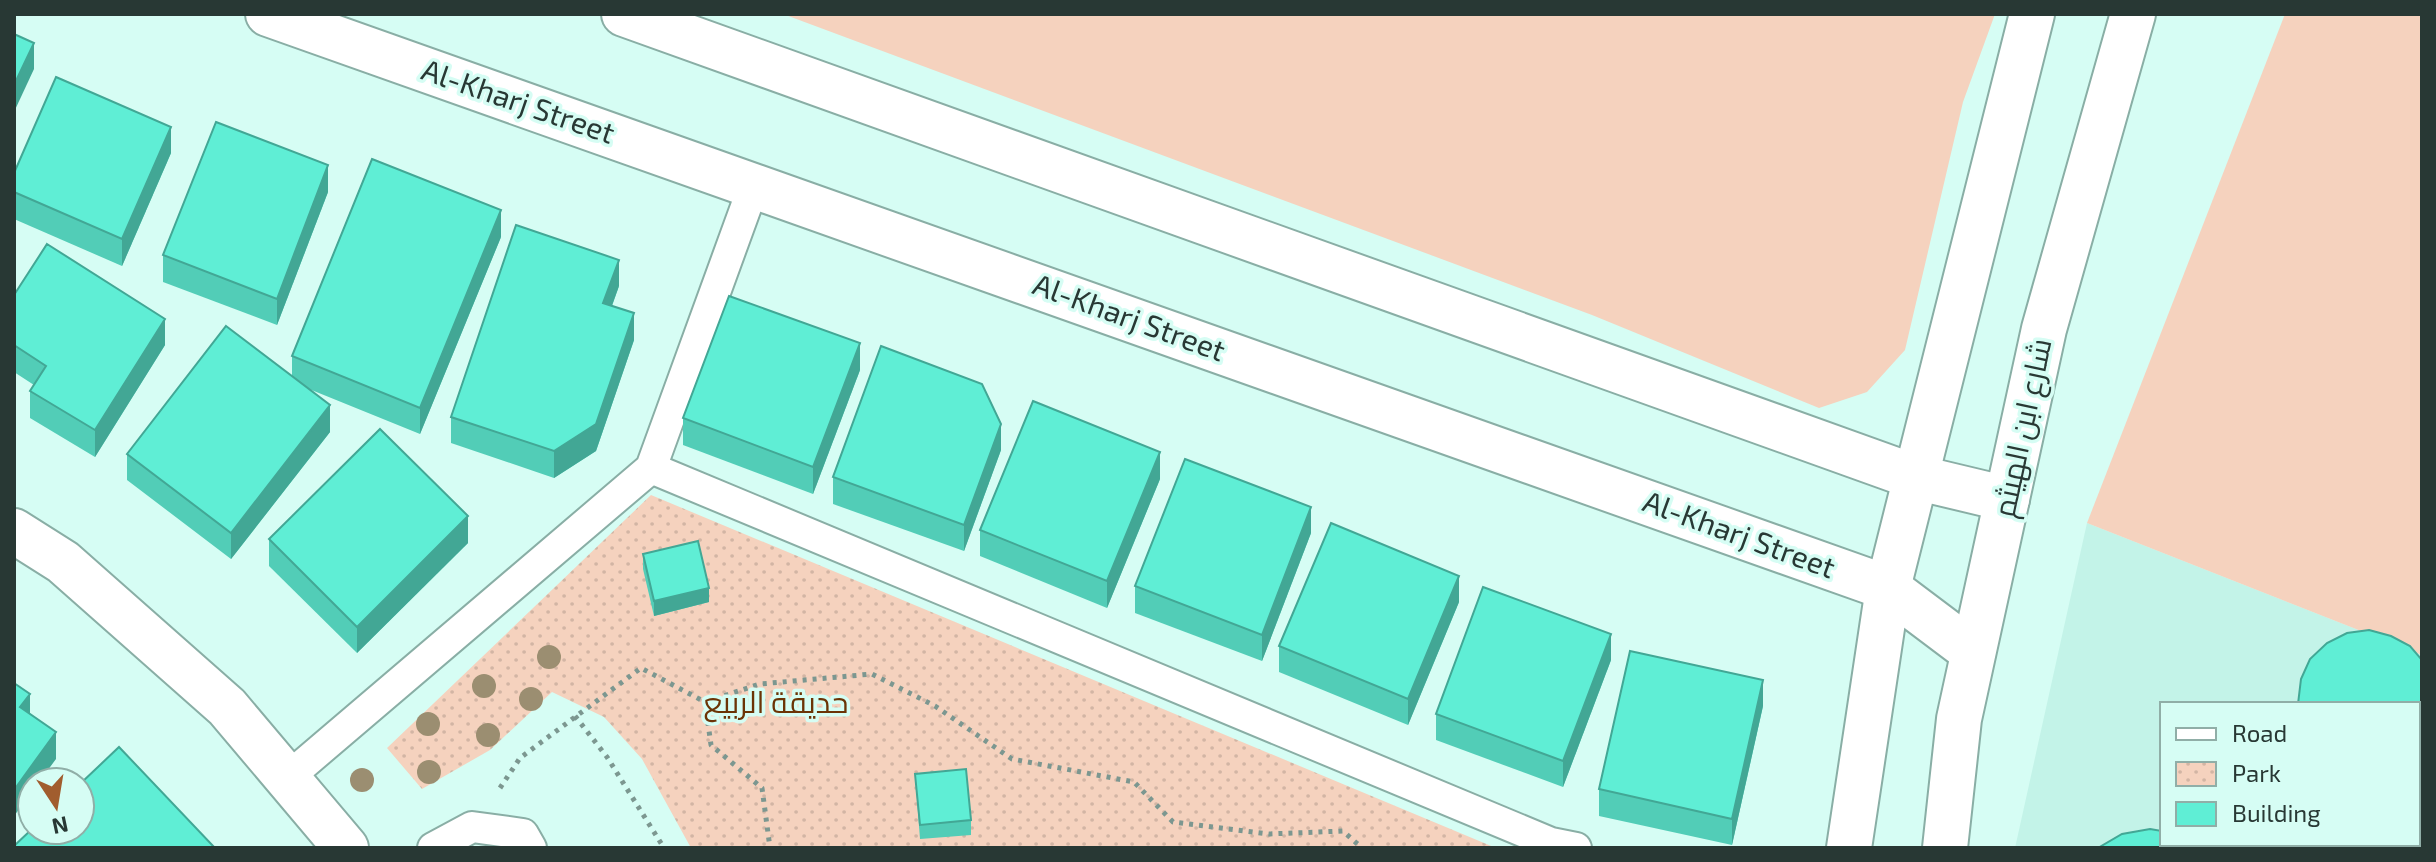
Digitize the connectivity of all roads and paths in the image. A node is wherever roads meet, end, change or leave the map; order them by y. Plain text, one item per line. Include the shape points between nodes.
1 (268, 14) edge
2 (624, 14) edge
3 (2032, 14) edge
4 (2133, 14) edge
5 (754, 185) junction
6 (651, 468) junction
7 (1915, 477) junction
8 (2007, 499) junction
9 (14, 531) edge
10 (1888, 588) junction
11 (1973, 652) junction
12 (705, 702) junction
13 (575, 716) junction
14 (286, 779) junction
15 (472, 827) junction
16 (1559, 846) edge
17 (346, 848) edge
18 (433, 848) edge
19 (531, 848) edge
20 (664, 848) edge
21 (770, 848) edge
22 (1362, 848) edge
23 (1849, 848) edge
24 (1945, 848) edge

1 - 5 street, Al-Kharj Street
2 - 7 street
3 - 7 street
4 - 8 street, شارع ابن الهيثم via 2044,329
5 - 6 lane
5 - 10 street, Al-Kharj Street
6 - 14 lane
6 - 16 lane
7 - 8 street
7 - 10 street
8 - 11 street, شارع ابن الهيثم
9 - 14 street via 63,562 227,707
10 - 11 street, Al-Kharj Street
10 - 23 street
11 - 24 street, شارع ابن الهيثم via 1959,719
12 - 13 path via 641,668
12 - 21 path via 711,745 762,788
12 - 22 path via 760,684 872,674 935,706 1012,759 1134,782 1173,822 1269,834 1343,831
13 - 15 path via 520,758
13 - 20 path
14 - 17 street
15 - 18 lane
15 - 19 lane via 523,834

